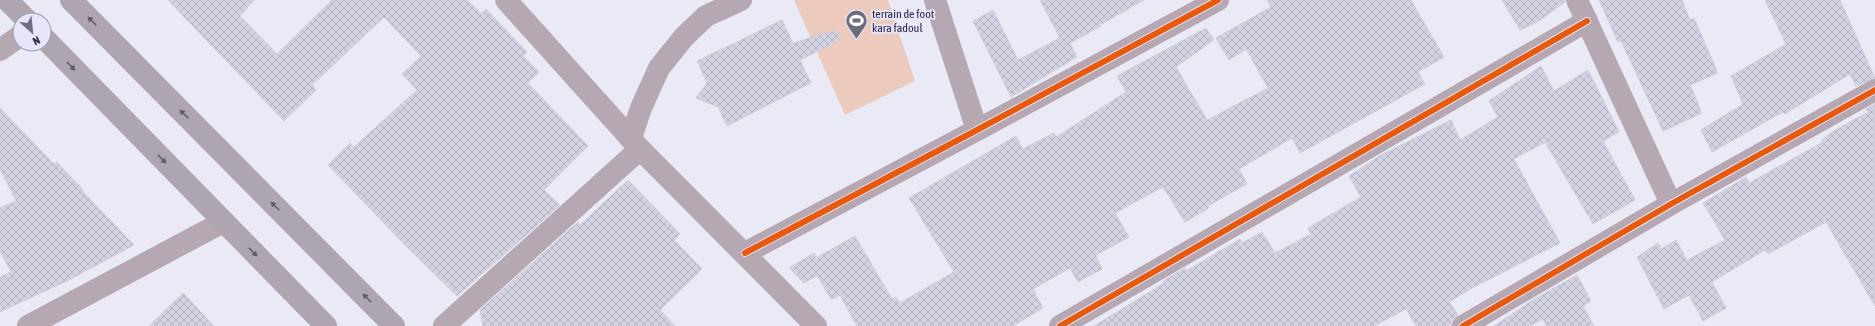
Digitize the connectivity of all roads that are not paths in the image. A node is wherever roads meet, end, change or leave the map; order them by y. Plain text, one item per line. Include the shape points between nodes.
1 (7, 0) edge
2 (71, 0) edge
3 (506, 0) edge
4 (741, 0) edge
5 (934, 0) edge
6 (1218, 0) edge
7 (1577, 0) edge
8 (19, 12) edge
9 (1587, 22) junction
10 (12, 42) edge
11 (52, 46) edge
12 (0, 50) edge
13 (1875, 90) edge
14 (977, 130) junction
15 (636, 144) junction
16 (1671, 204) junction
17 (223, 222) junction
18 (745, 253) junction
19 (28, 326) edge
20 (326, 326) edge
21 (394, 326) edge
22 (444, 326) edge
23 (816, 326) edge
24 (1060, 326) edge
25 (1463, 326) edge

1 - 8 highway
21 -> 2 highway
3 - 15 street
4 - 15 street via 706,16 659,68 641,108
5 - 14 street
6 - 14 street
7 - 9 street
9 - 16 street
9 - 24 street
10 - 12 street
11 -> 17 highway
13 - 16 street
14 - 18 street
15 - 18 street
15 - 22 street
16 - 25 street
17 - 19 street
17 -> 20 highway
18 - 23 street

